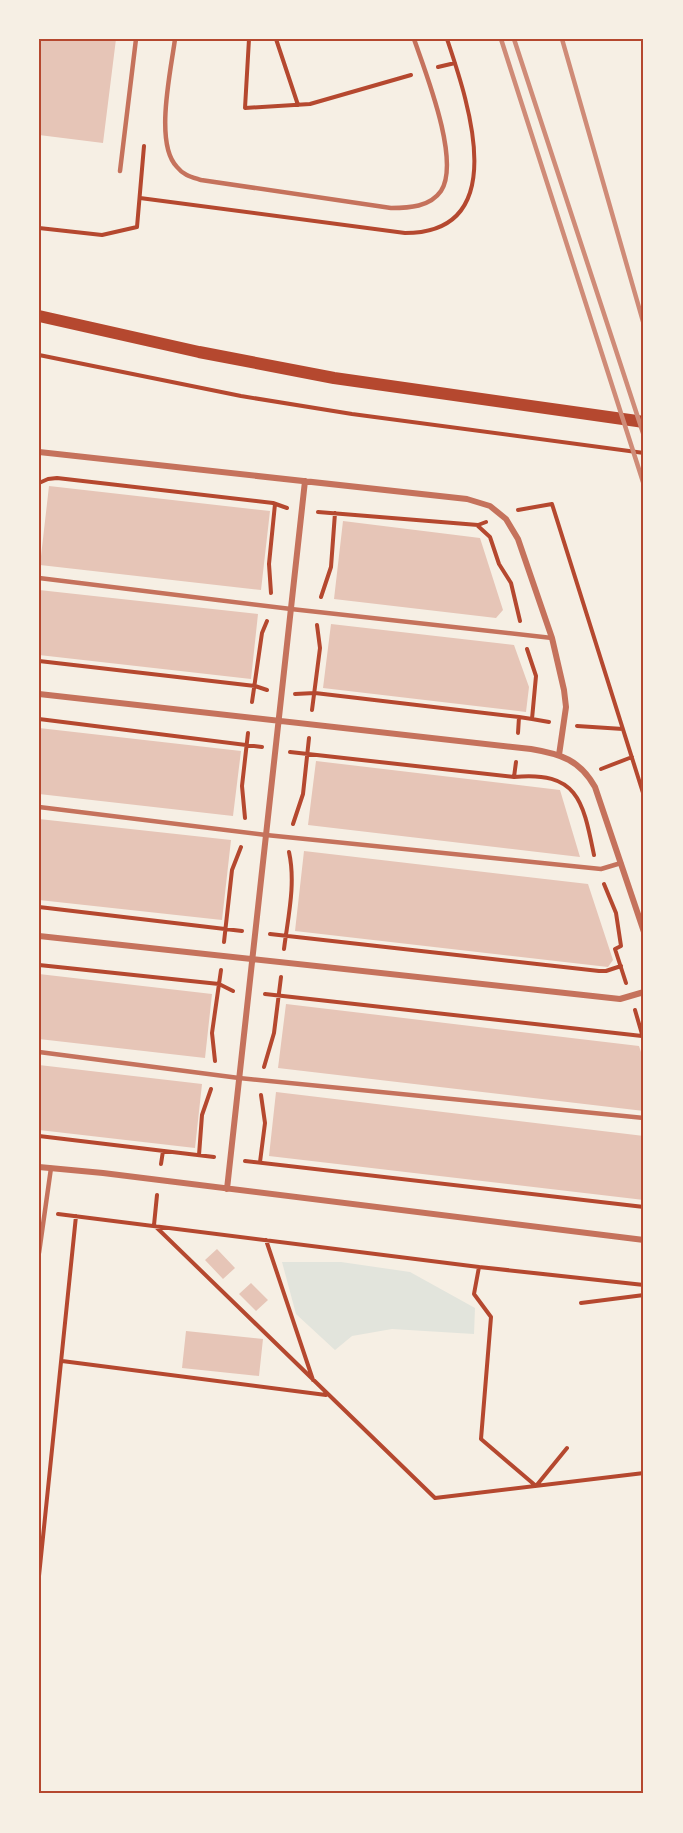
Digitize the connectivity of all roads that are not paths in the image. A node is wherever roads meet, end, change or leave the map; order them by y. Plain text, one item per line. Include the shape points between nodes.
1 (136, 39) edge
2 (175, 39) edge
3 (414, 39) edge
4 (120, 171) dead end
5 (39, 316) edge
6 (644, 422) edge
7 (39, 452) edge
8 (305, 481) junction
9 (39, 578) edge
10 (291, 609) junction
11 (552, 638) junction
12 (39, 694) edge
13 (279, 722) junction
14 (559, 755) junction
15 (39, 807) edge
16 (266, 835) junction
17 (621, 863) junction
18 (644, 932) edge
19 (39, 936) edge
20 (252, 961) junction
21 (644, 992) edge
22 (39, 1052) edge
23 (239, 1078) junction
24 (644, 1118) edge
25 (39, 1167) edge
26 (51, 1168) junction
27 (227, 1189) junction
28 (644, 1240) edge
29 (39, 1253) edge

1 - 4 lane
2 - 3 lane via 164,134 168,153 177,168 201,180 391,208 421,206 441,191 447,171 447,149
5 - 6 main road via 334,378
7 - 8 street
8 - 10 street
8 - 11 street via 467,499 490,506 506,519 518,539
9 - 10 lane
10 - 11 lane
10 - 13 street
11 - 14 street via 566,707
12 - 13 street
13 - 14 street
13 - 16 street
14 - 17 street via 577,764 596,787
15 - 16 lane
16 - 17 lane via 601,869
16 - 20 street
17 - 18 street
19 - 20 street
20 - 21 street via 620,999
20 - 23 street
22 - 23 lane
23 - 24 lane
23 - 27 street
25 - 26 street
26 - 27 street
26 - 29 lane
27 - 28 street

